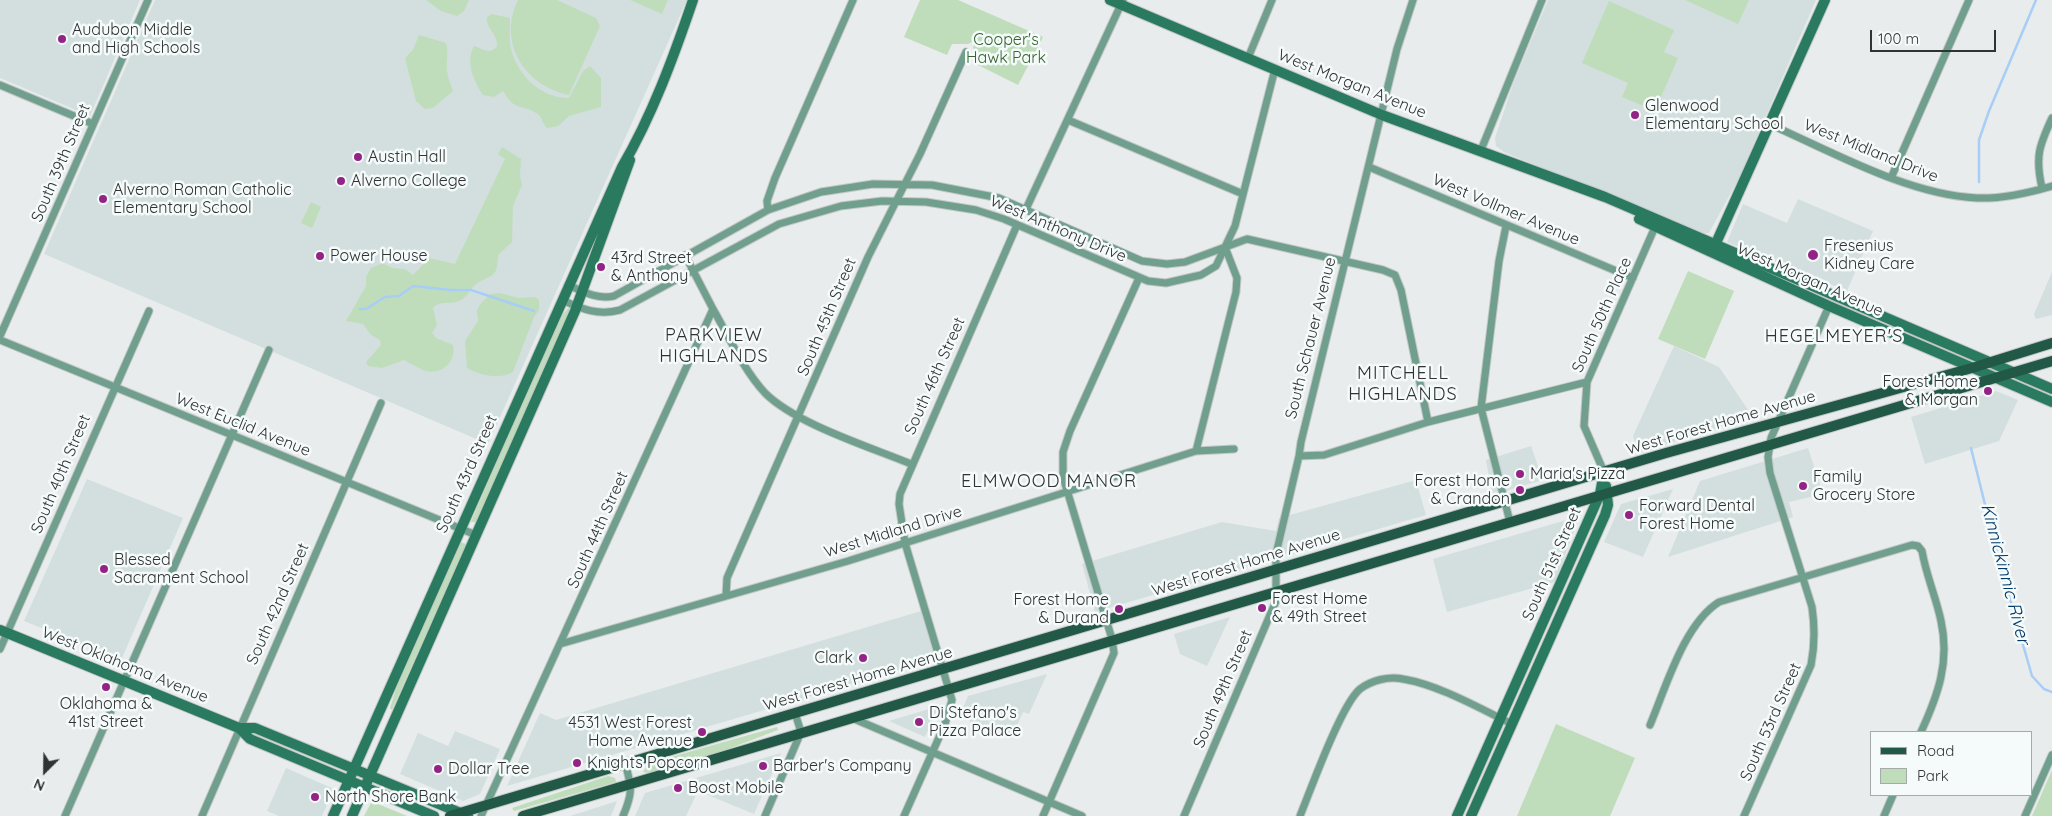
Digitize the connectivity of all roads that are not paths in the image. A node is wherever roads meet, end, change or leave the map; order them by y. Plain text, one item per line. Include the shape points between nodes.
1 (148, 0) edge
2 (694, 0) edge
3 (701, 0) edge
4 (853, 0) edge
5 (1110, 0) edge
6 (1272, 0) edge
7 (1413, 0) edge
8 (1542, 0) edge
9 (1825, 0) edge
10 (1969, 0) edge
11 (1122, 2) edge
12 (679, 40) junction
13 (966, 52) dead end
14 (1248, 58) junction
15 (1275, 70) junction
16 (0, 85) edge
17 (1382, 115) junction
18 (2052, 118) edge
19 (1068, 120) junction
20 (93, 124) junction
21 (1769, 124) junction
22 (634, 147) junction
23 (1481, 150) junction
24 (1369, 167) junction
25 (1891, 178) junction
26 (905, 183) junction
27 (2052, 186) edge
28 (2042, 188) junction
29 (1585, 191) junction
30 (1244, 194) junction
31 (896, 201) junction
32 (1026, 209) junction
33 (768, 210) junction
34 (1017, 225) junction
35 (1506, 226) junction
36 (1655, 227) junction
37 (1225, 246) junction
38 (1714, 249) junction
39 (685, 255) junction
40 (1344, 261) junction
41 (693, 272) junction
42 (1139, 278) junction
43 (1633, 278) junction
44 (568, 285) junction
45 (583, 291) junction
46 (1830, 295) junction
47 (562, 300) junction
48 (577, 306) junction
49 (1829, 306) junction
50 (713, 309) junction
51 (149, 311) dead end
52 (0, 338) edge
53 (2052, 343) edge
54 (269, 350) dead end
55 (2052, 361) edge
56 (1989, 363) junction
57 (1972, 368) junction
58 (2014, 373) junction
59 (1996, 378) junction
60 (1587, 382) junction
61 (114, 388) junction
62 (2052, 389) edge
63 (2052, 402) edge
64 (381, 403) dead end
65 (1481, 408) junction
66 (799, 417) junction
67 (1428, 422) junction
68 (1778, 422) junction
69 (231, 435) junction
70 (1769, 446) junction
71 (1234, 449) dead end
72 (1196, 451) junction
73 (1300, 456) junction
74 (912, 464) junction
75 (1604, 472) junction
76 (346, 481) junction
77 (1067, 493) junction
78 (1603, 493) junction
79 (1504, 501) junction
80 (1510, 522) junction
81 (460, 529) junction
82 (476, 535) junction
83 (906, 543) junction
84 (1276, 570) junction
85 (1802, 578) junction
86 (1278, 591) junction
87 (726, 596) junction
88 (1109, 630) junction
89 (4, 631) edge
90 (560, 644) junction
91 (0, 649) edge
92 (944, 674) junction
93 (124, 680) junction
94 (949, 689) junction
95 (796, 713) junction
96 (852, 718) junction
97 (1501, 718) junction
98 (1512, 724) junction
99 (1650, 725) dead end
100 (239, 728) junction
101 (1921, 731) edge
102 (801, 732) junction
103 (933, 751) junction
104 (2052, 755) edge
105 (625, 763) junction
106 (355, 768) junction
107 (370, 774) junction
108 (349, 781) junction
109 (631, 786) junction
110 (365, 787) junction
111 (1894, 796) edge
112 (1049, 802) junction
113 (486, 806) junction
114 (465, 814) edge
115 (65, 816) edge
116 (202, 816) edge
117 (333, 816) edge
118 (352, 816) edge
119 (434, 816) edge
120 (450, 816) edge
121 (481, 816) edge
122 (524, 816) edge
123 (623, 816) edge
124 (765, 816) edge
125 (904, 816) edge
126 (1043, 816) edge
127 (1082, 816) edge
128 (1184, 816) edge
129 (1300, 816) edge
130 (1457, 816) edge
131 (1472, 816) edge
132 (1744, 816) edge
133 (1884, 816) edge
134 (2025, 816) edge

1 - 20 street, South 39th Street
2 - 12 street, South 43rd Street
3 - 12 street, South 43rd Street
4 - 33 street via 775,178 767,201
5 - 11 street, West Morgan Avenue
6 - 14 street
7 - 17 street, South Schauer Avenue via 1397,49
8 - 23 street
9 - 21 street
10 - 25 street
11 - 14 street, West Morgan Avenue
11 - 19 street
12 - 22 street, South 43rd Street
13 - 26 street, South 45th Street
14 - 15 street, West Morgan Avenue
15 - 17 street, West Morgan Avenue
15 - 30 street
16 - 20 street
17 - 23 street, West Morgan Avenue
17 - 24 street, South Schauer Avenue
18 - 28 street via 2037,158
19 - 30 street
19 - 32 street
20 - 52 street, South 39th Street
21 - 25 street, West Midland Drive
21 - 38 street
22 - 44 street, South 43rd Street
22 - 45 street, South 43rd Street
23 - 29 street, West Morgan Avenue
24 - 35 street, West Vollmer Avenue
24 - 40 street, South Schauer Avenue
25 - 28 street, West Midland Drive via 1916,188 1977,198 2009,197
26 - 31 street, South 45th Street
26 - 32 street, West Anthony Drive via 968,191 999,198
26 - 33 street, West Anthony Drive via 844,188
27 - 28 street, West Midland Drive
29 - 36 street, West Morgan Avenue
29 - 38 street, West Morgan Avenue via 1605,197
30 - 37 street via 1235,226
31 - 34 street, West Anthony Drive via 964,207
31 - 41 street, West Anthony Drive via 841,206 788,221
31 - 66 street, South 45th Street via 868,257
32 - 37 street, West Anthony Drive via 1155,264 1185,262
33 - 39 street, West Anthony Drive
34 - 42 street, West Anthony Drive
34 - 74 street, South 46th Street
35 - 43 street, West Vollmer Avenue
35 - 65 street
36 - 38 street, West Morgan Avenue
36 - 43 street, South 50th Place
37 - 40 street, West Anthony Drive via 1247,239
37 - 42 street, West Anthony Drive via 1216,266 1201,275 1166,282
37 - 72 street via 1237,282
38 - 46 street, West Morgan Avenue
38 - 49 street, West Morgan Avenue
39 - 41 street
39 - 45 street, West Anthony Drive via 614,296 604,298
40 - 67 street, West Anthony Drive via 1395,275 1401,290
40 - 73 street, South Schauer Avenue
41 - 48 street, West Anthony Drive via 620,310 600,313
41 - 50 street
42 - 77 street via 1065,444 1062,466
43 - 60 street, South 50th Place
44 - 45 street, West Anthony Drive
44 - 47 street, South 43rd Street
45 - 48 street, South 43rd Street
46 - 49 street
46 - 56 street, West Morgan Avenue
47 - 48 street, West Anthony Drive
47 - 81 street, South 43rd Street
48 - 82 street, South 43rd Street
49 - 57 street, West Morgan Avenue
49 - 68 street
50 - 66 street via 751,376 771,397
50 - 90 street, South 44th Street
51 - 61 street, South 40th Street
52 - 61 street, West Euclid Avenue
53 - 56 main road, West Forest Home Avenue
54 - 69 street
55 - 58 main road, West Forest Home Avenue
56 - 57 main road, West Forest Home Avenue
56 - 58 street, West Morgan Avenue
57 - 59 street, West Morgan Avenue
57 - 68 main road, West Forest Home Avenue
58 - 59 main road, West Forest Home Avenue
58 - 62 street, West Morgan Avenue
59 - 63 street, West Morgan Avenue
59 - 70 main road, West Forest Home Avenue
60 - 65 street
60 - 75 street, South 50th Place via 1584,426
61 - 69 street, West Euclid Avenue
61 - 89 street, South 40th Street
64 - 76 street, South 42nd Street
65 - 67 street
65 - 79 street
66 - 74 street
66 - 87 street, South 45th Street via 727,578
67 - 73 street via 1324,455
68 - 70 street
68 - 75 main road, West Forest Home Avenue
69 - 76 street, West Euclid Avenue
69 - 93 street
70 - 78 main road, West Forest Home Avenue
70 - 85 street, South 53rd Street via 1770,474
71 - 72 street, West Midland Drive
72 - 77 street, West Midland Drive
73 - 84 street, South Schauer Avenue via 1276,554
74 - 83 street, South 46th Street via 899,504
75 - 78 street, South 51st Street
75 - 79 main road, West Forest Home Avenue
76 - 81 street, West Euclid Avenue
76 - 100 street, South 42nd Street
77 - 83 street, West Midland Drive
77 - 88 street
78 - 80 main road, West Forest Home Avenue
78 - 97 street, South 51st Street
78 - 98 street, South 51st Street via 1608,505 1605,515
79 - 80 street
79 - 84 main road, West Forest Home Avenue
80 - 86 main road, West Forest Home Avenue
81 - 82 street, West Euclid Avenue
81 - 106 street, South 43rd Street
82 - 107 street, South 43rd Street
83 - 87 street, West Midland Drive
83 - 92 street, South 46th Street
84 - 86 street, South 49th Street
84 - 88 main road, West Forest Home Avenue
85 - 99 street via 1719,602 1702,616 1692,629
85 - 101 street via 1906,546 1918,546 1922,551 1941,621 1945,649 1943,675
85 - 132 street, South 53rd Street via 1812,607 1815,629 1811,665
86 - 88 main road, West Forest Home Avenue
86 - 128 street, South 49th Street
87 - 90 street, West Midland Drive
88 - 92 main road, West Forest Home Avenue
88 - 94 main road, West Forest Home Avenue
88 - 112 street via 1114,653
89 - 91 street, South 40th Street
89 - 93 street, West Oklahoma Avenue
90 - 113 street, South 44th Street
92 - 94 street, South 46th Street
92 - 95 main road, West Forest Home Avenue
93 - 100 street, West Oklahoma Avenue
93 - 115 street
94 - 96 main road, West Forest Home Avenue
94 - 103 street via 950,710
95 - 102 street
95 - 105 main road, West Forest Home Avenue
96 - 102 main road, West Forest Home Avenue
96 - 103 street
97 - 98 street
97 - 129 street via 1422,684 1401,678 1378,679 1359,690 1345,711
97 - 130 street, South 51st Street
98 - 131 street, South 51st Street
100 - 106 street, West Oklahoma Avenue via 255,728
100 - 108 street, West Oklahoma Avenue via 250,739
100 - 116 street, South 42nd Street
102 - 109 main road, West Forest Home Avenue
102 - 124 street
103 - 112 street
103 - 125 street
104 - 134 street
105 - 109 street
105 - 113 main road, West Forest Home Avenue
106 - 107 street, West Oklahoma Avenue
106 - 108 street, South 43rd Street
107 - 110 street, South 43rd Street
107 - 114 street, West Oklahoma Avenue
108 - 110 street, West Oklahoma Avenue
108 - 117 street, South 43rd Street
109 - 122 main road, West Forest Home Avenue
109 - 123 street via 631,798
110 - 118 street, South 43rd Street
110 - 119 street, West Oklahoma Avenue
111 - 133 street
112 - 126 street
112 - 127 street
113 - 114 main road, West Forest Home Avenue
113 - 121 street, South 44th Street
114 - 120 main road, West Forest Home Avenue

